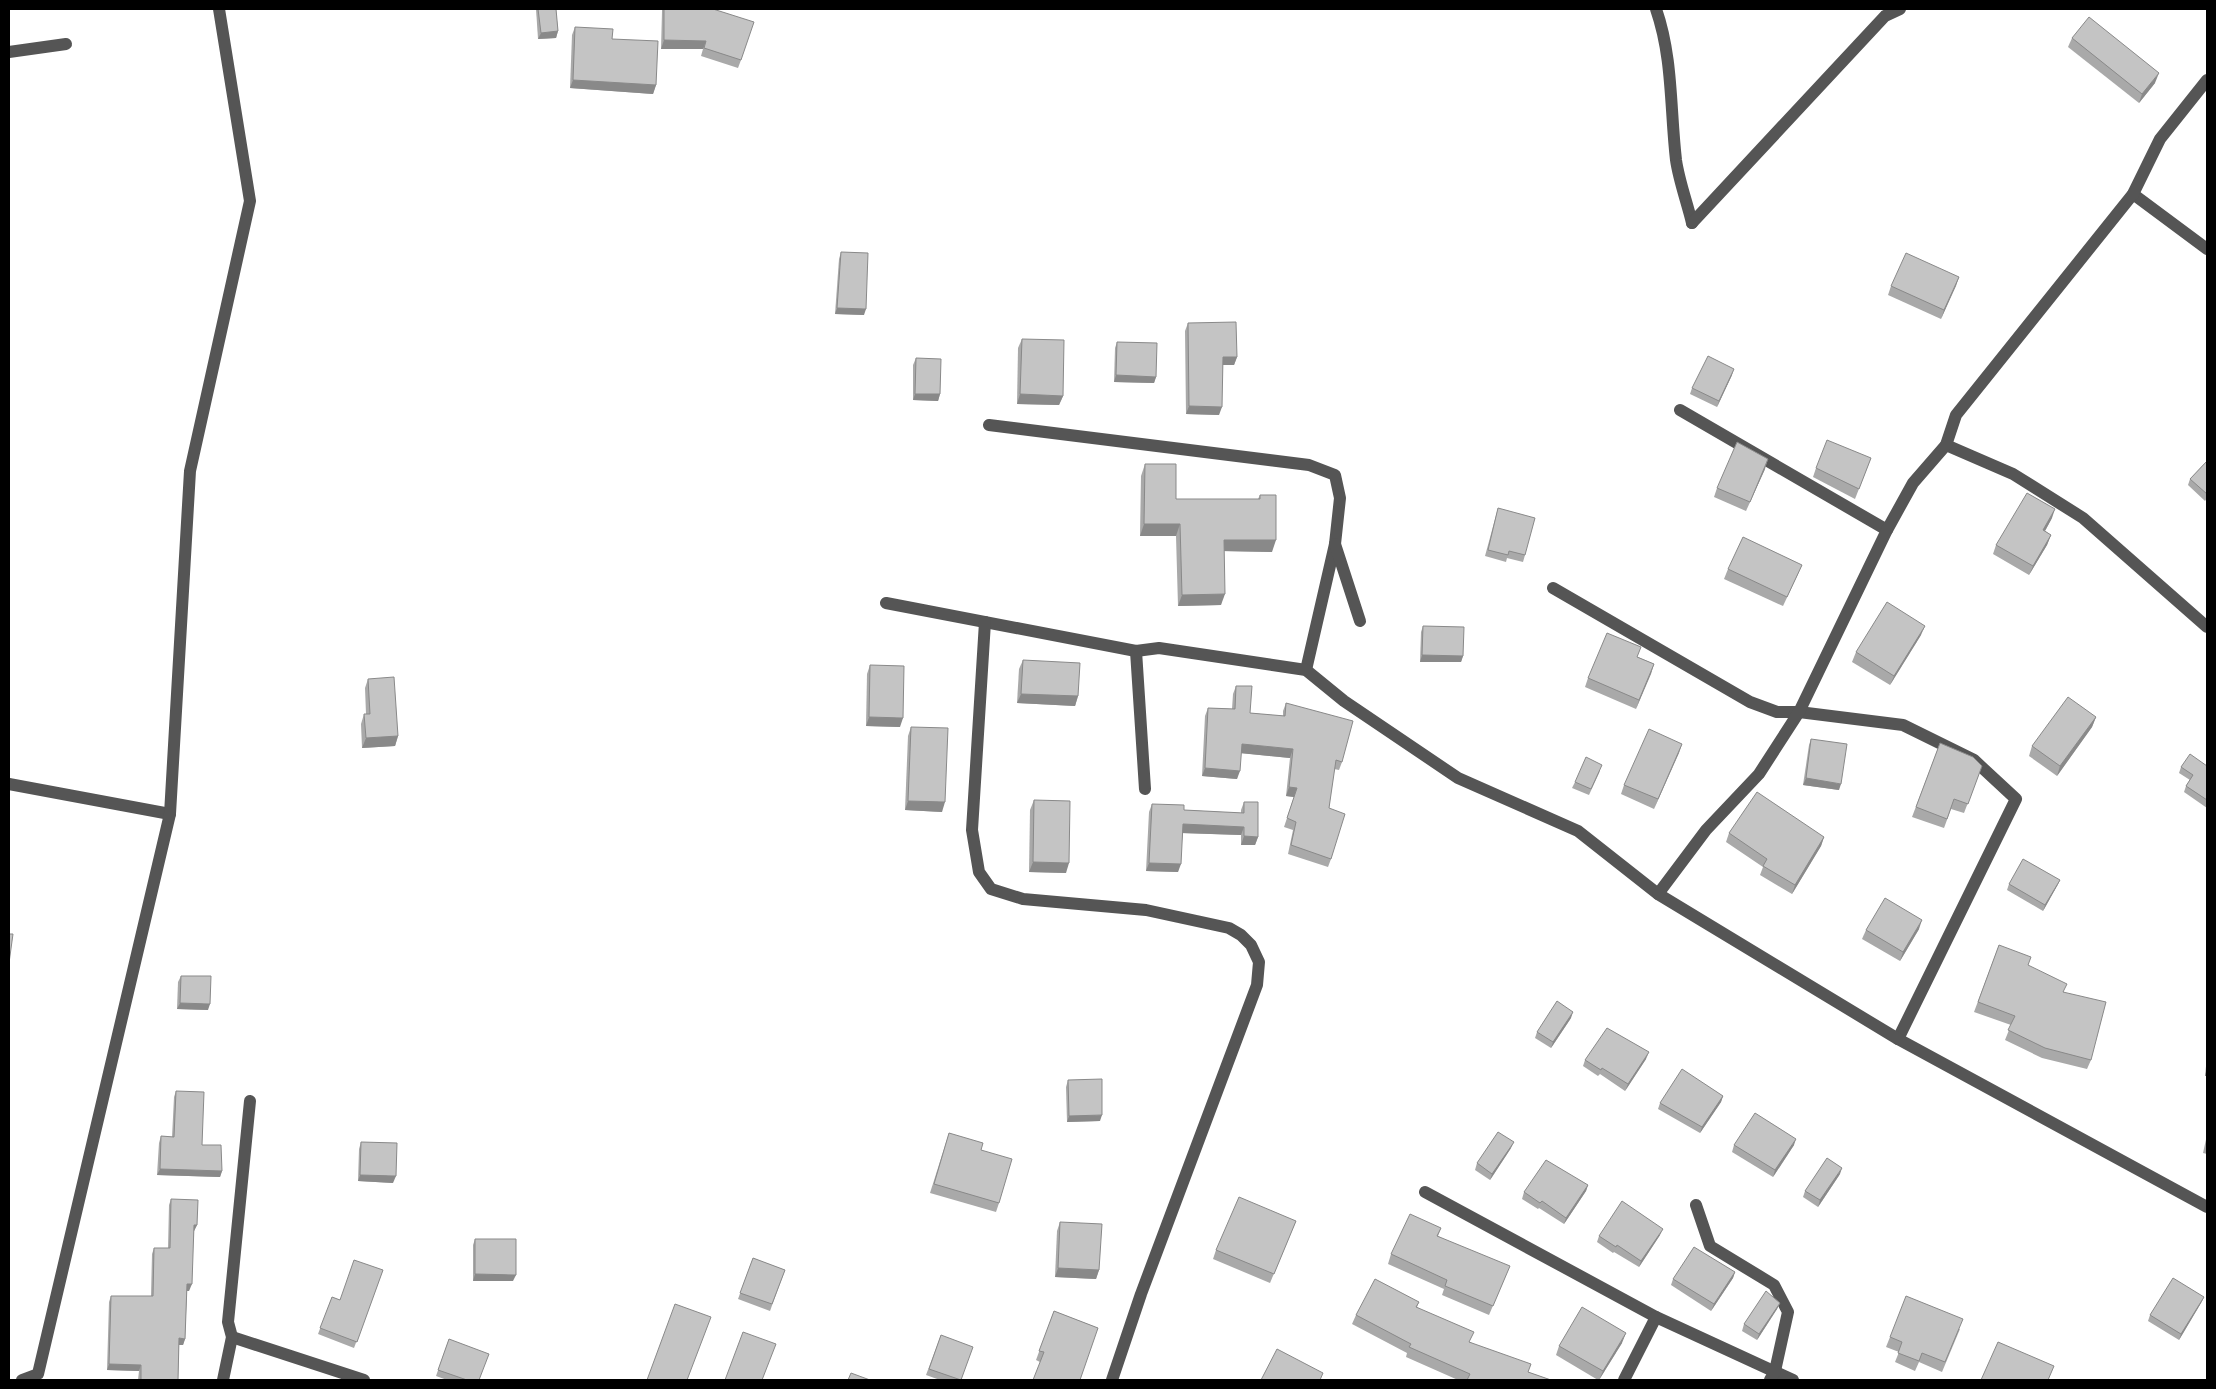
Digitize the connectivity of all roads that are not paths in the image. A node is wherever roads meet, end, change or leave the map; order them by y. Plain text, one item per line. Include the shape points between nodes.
1 (219, 9) edge
2 (1656, 9) edge
3 (1900, 9) edge
4 (66, 44) dead end
5 (9, 52) edge
6 (2207, 80) edge
7 (2133, 194) junction
8 (2207, 249) edge
9 (1680, 410) dead end
10 (989, 425) dead end
11 (1946, 445) junction
12 (1888, 530) junction
13 (1336, 544) junction
14 (1553, 588) dead end
15 (886, 603) dead end
16 (1360, 621) dead end
17 (985, 622) junction
18 (2207, 628) edge
19 (1136, 651) junction
20 (1306, 670) junction
21 (1799, 712) junction
22 (9, 784) edge
23 (1145, 789) dead end
24 (170, 814) junction
25 (1658, 894) junction
26 (1898, 1039) junction
27 (250, 1102) dead end
28 (1425, 1192) dead end
29 (1696, 1205) dead end
30 (2207, 1207) edge
31 (1656, 1317) junction
32 (232, 1337) junction
33 (1772, 1376) edge
34 (22, 1380) edge
35 (223, 1380) edge
36 (364, 1380) edge
37 (1112, 1380) edge
38 (1624, 1380) edge
39 (1793, 1380) edge

1 - 24 street via 250,200 190,471
2 - 3 street via 1665,33 1669,62 1676,163 1692,223 1885,16
4 - 5 street
6 - 7 street via 2160,139
7 - 8 street
7 - 11 street via 1956,415
9 - 12 street
10 - 13 street via 1309,465 1336,475 1340,498
11 - 12 street via 1913,483
11 - 18 street via 2013,474 2083,518
12 - 21 street
13 - 16 street
13 - 20 street
14 - 21 street via 1750,702 1777,712
15 - 17 street
17 - 19 street
17 - 37 street via 972,830 979,872 991,889 1023,899 1146,910 1229,928 1251,944 1259,962 1257,985 1140,1294
19 - 20 street via 1159,648
19 - 23 street
20 - 25 street via 1344,701 1458,778 1578,831
21 - 25 street via 1759,774 1706,830
21 - 26 street via 1903,725 1974,760 2016,799
22 - 24 street
24 - 34 street via 38,1374
25 - 26 street
26 - 30 street
27 - 32 street via 228,1322
28 - 31 street
29 - 33 street via 1710,1246 1774,1286 1788,1312
31 - 33 street
31 - 38 street
32 - 35 street
32 - 36 street
33 - 39 street

